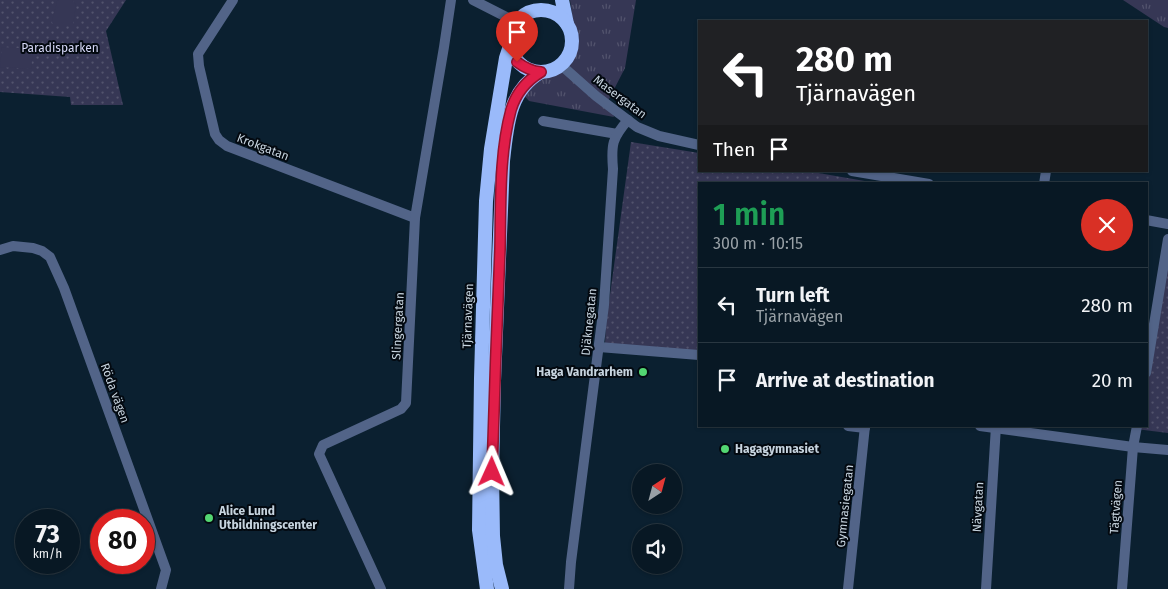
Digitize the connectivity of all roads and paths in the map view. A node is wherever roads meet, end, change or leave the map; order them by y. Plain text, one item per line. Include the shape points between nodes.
1 (233, 0) edge
2 (451, 0) edge
3 (473, 0) edge
4 (562, 0) edge
5 (534, 6) edge
6 (516, 22) junction
7 (568, 24) junction
8 (510, 46) junction
9 (560, 65) junction
10 (541, 72) junction
11 (628, 120) junction
12 (543, 121) dead end
13 (617, 134) junction
14 (698, 144) edge
15 (860, 172) edge
16 (908, 178) edge
17 (922, 182) edge
18 (415, 218) junction
19 (1148, 220) edge
20 (1168, 224) edge
21 (1168, 240) edge
22 (0, 250) edge
23 (1150, 335) edge
24 (599, 346) junction
25 (1148, 354) edge
26 (698, 355) edge
27 (865, 427) edge
28 (995, 427) edge
29 (1137, 427) edge
30 (1133, 447) junction
31 (1168, 450) edge
32 (161, 589) edge
33 (381, 589) edge
34 (487, 589) edge
35 (502, 589) edge
36 (568, 589) edge
37 (848, 589) edge
38 (986, 589) edge
39 (1122, 589) edge

1 - 18 street, Krokgatan via 198,54 219,140 227,146
2 - 18 street, Slingergatan
3 - 6 street
4 - 7 highway
5 - 6 highway
5 - 7 highway via 555,13
6 - 8 highway, Tjärnavägen
7 - 9 highway via 572,43 569,55
8 - 10 highway via 517,62 524,68
8 - 34 highway, Tjärnavägen via 491,149 486,201 479,530
9 - 10 highway
9 - 11 street, Masergatan
10 - 35 highway via 532,77 518,94 512,109 503,161 492,472 493,536
11 - 13 street, Djäknegatan
11 - 14 street, Masergatan via 659,136
12 - 13 street
13 - 24 street, Djäknegatan via 612,149 612,188
15 - 16 street
16 - 17 street
18 - 33 street, Slingergatan via 406,403 401,409 323,445 319,454
19 - 20 street
21 - 23 street
22 - 32 street, Röda vägen via 13,246 33,248 50,258 64,288 166,570
23 - 25 street
24 - 26 street
24 - 36 street, Djäknegatan
27 - 37 street, Gymnasiegatan
28 - 30 street
28 - 38 street, Nävgatan
29 - 30 street, Tägtvägen
30 - 31 street
30 - 39 street, Tägtvägen

